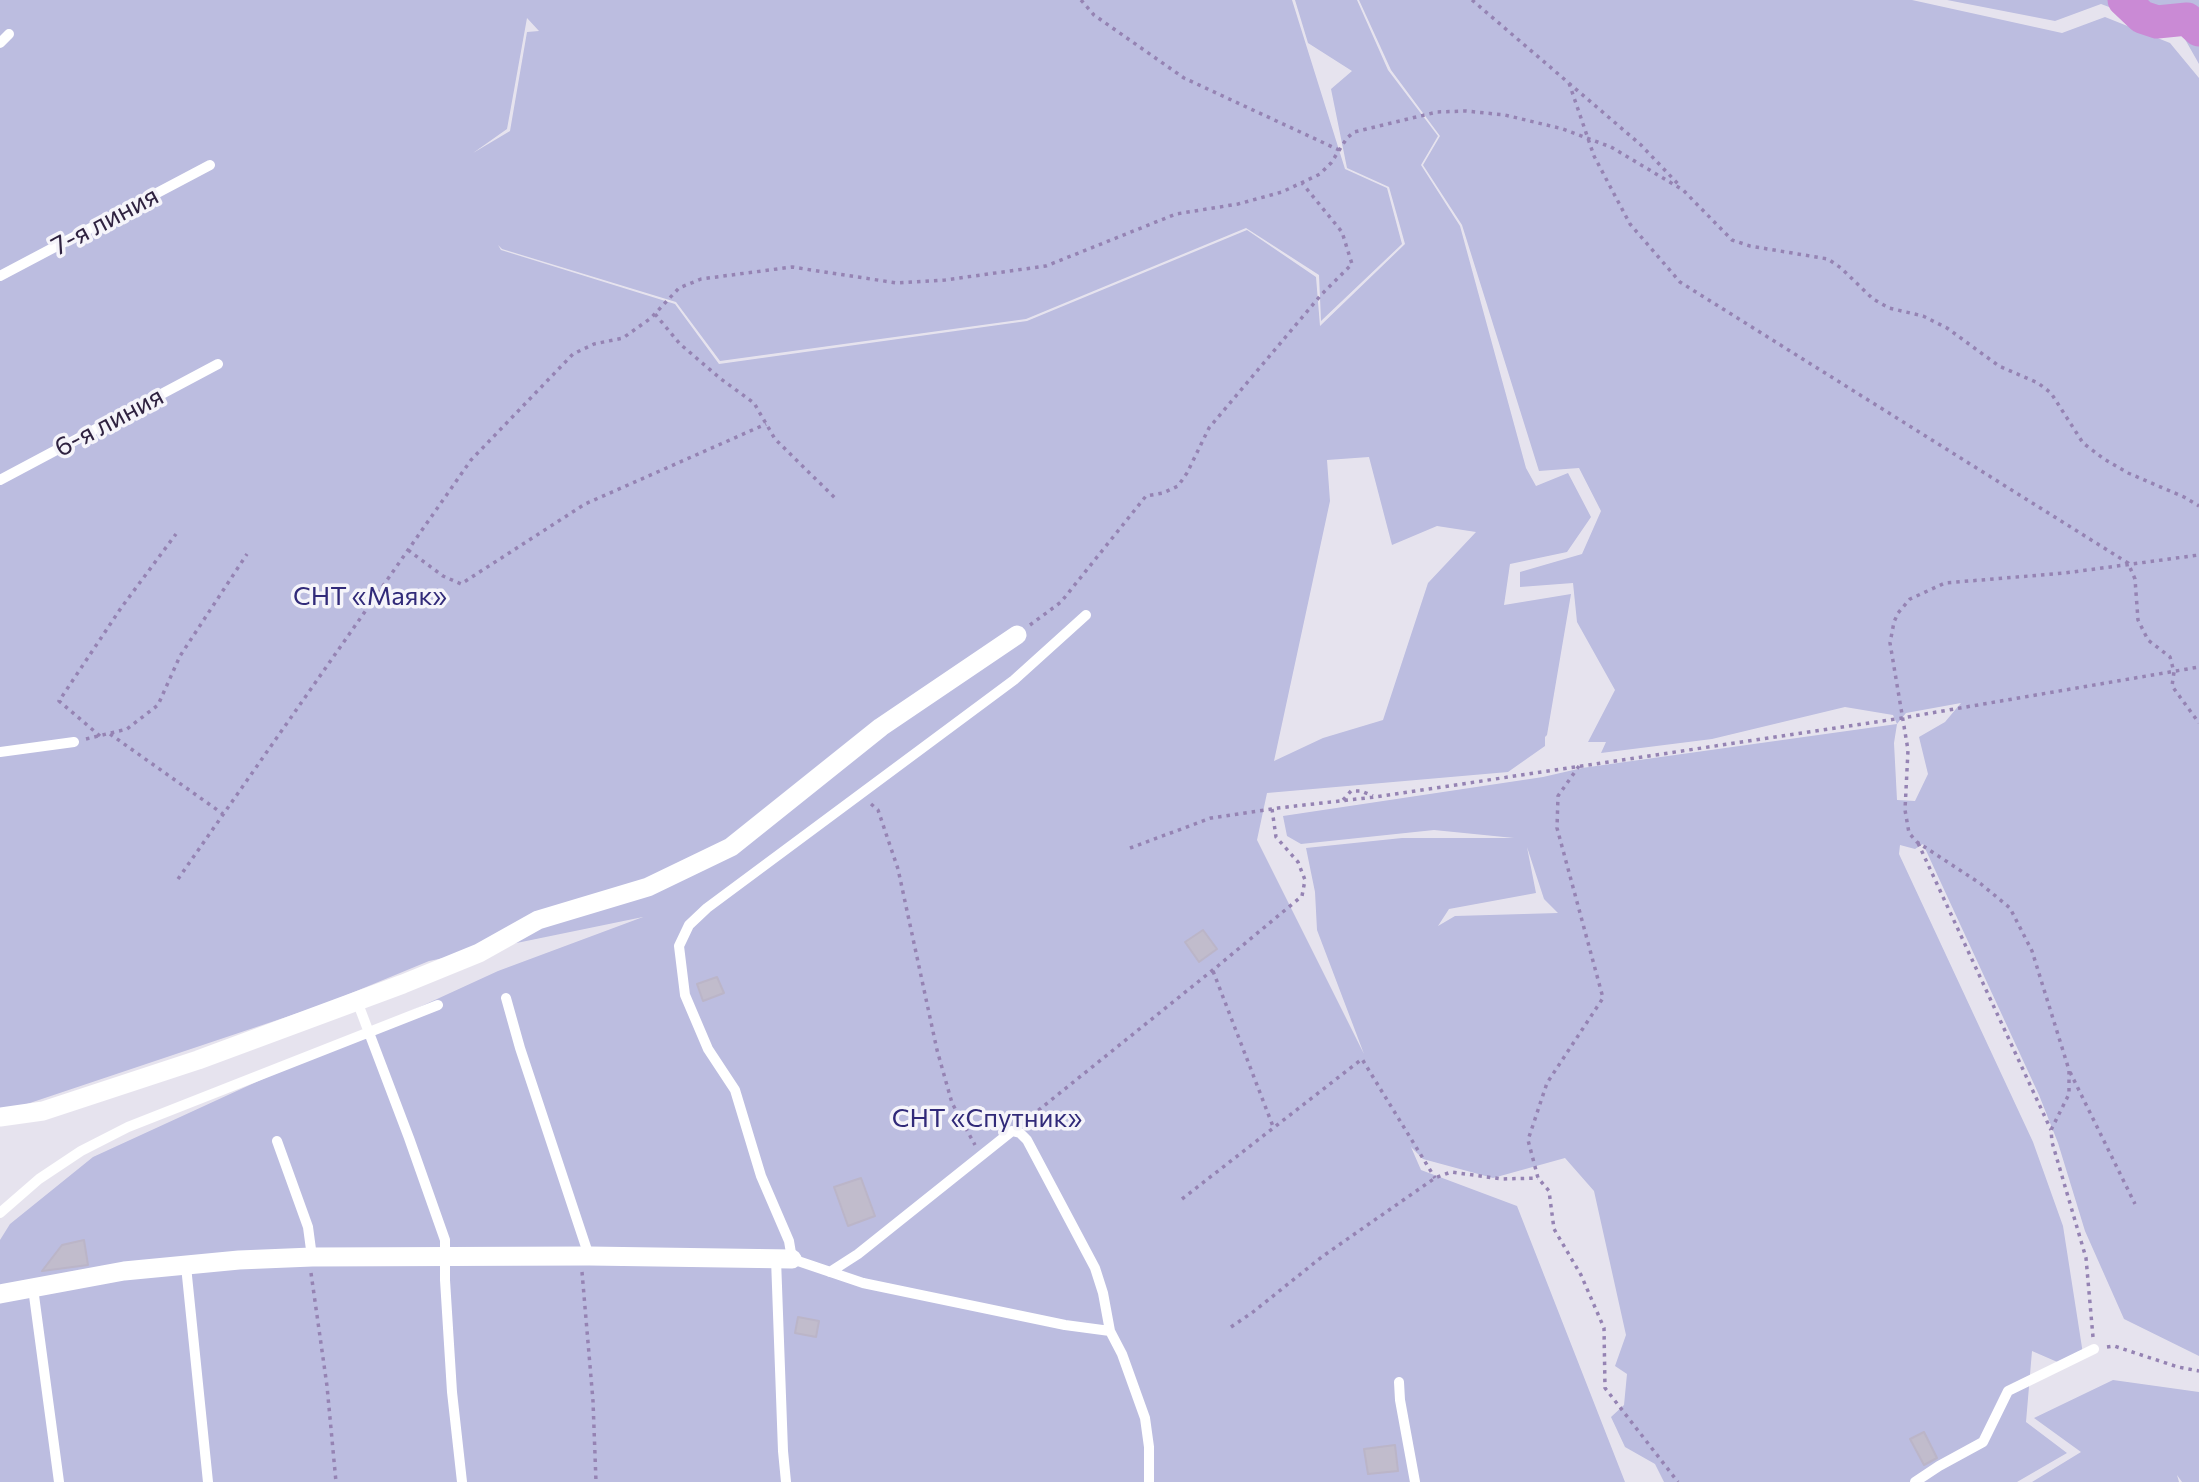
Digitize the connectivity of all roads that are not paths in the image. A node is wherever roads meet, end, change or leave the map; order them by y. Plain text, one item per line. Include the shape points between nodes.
1 (9, 34) dead end
2 (0, 43) edge
3 (210, 165) dead end
4 (0, 276) edge
5 (218, 364) dead end
6 (0, 480) edge
7 (1086, 615) dead end
8 (1017, 635) road end
9 (74, 742) road end
10 (0, 752) edge
11 (506, 998) dead end
12 (356, 1001) junction
13 (439, 1004) dead end
14 (369, 1031) junction
15 (0, 1117) edge
16 (277, 1142) dead end
17 (0, 1213) edge
18 (446, 1256) junction
19 (585, 1256) junction
20 (309, 1257) junction
21 (784, 1259) junction
22 (186, 1266) junction
23 (830, 1272) junction
24 (33, 1288) junction
25 (0, 1294) edge
26 (1110, 1331) junction
27 (2094, 1349) road end
28 (1399, 1382) dead end
29 (59, 1482) edge
30 (208, 1482) edge
31 (462, 1482) edge
32 (786, 1482) edge
33 (1149, 1482) edge
34 (1415, 1482) edge
35 (1915, 1482) edge

1 - 2 lane
3 - 4 lane, 7-я линия
5 - 6 lane, 6-я линия
7 - 21 lane via 1014,680 707,908 689,925 679,946 685,995 708,1049 735,1090 761,1176 789,1241
8 - 12 street via 881,727 731,847 648,887 538,920 479,953
9 - 10 lane
11 - 19 lane
12 - 14 lane
12 - 15 street via 198,1060 56,1106
13 - 14 lane
14 - 17 lane via 128,1127 81,1151
14 - 18 lane via 445,1240
16 - 20 lane via 308,1227
18 - 19 street
18 - 20 street
18 - 31 lane via 452,1391
19 - 21 street
20 - 22 street
21 - 23 lane
21 - 32 lane
22 - 24 street via 124,1271
22 - 30 lane
23 - 26 lane via 863,1283
23 - 26 lane via 1012,1131 1027,1140 1095,1268
24 - 25 street
24 - 29 lane
26 - 33 lane via 1145,1418
27 - 35 lane via 2008,1391 1983,1442
28 - 34 lane

